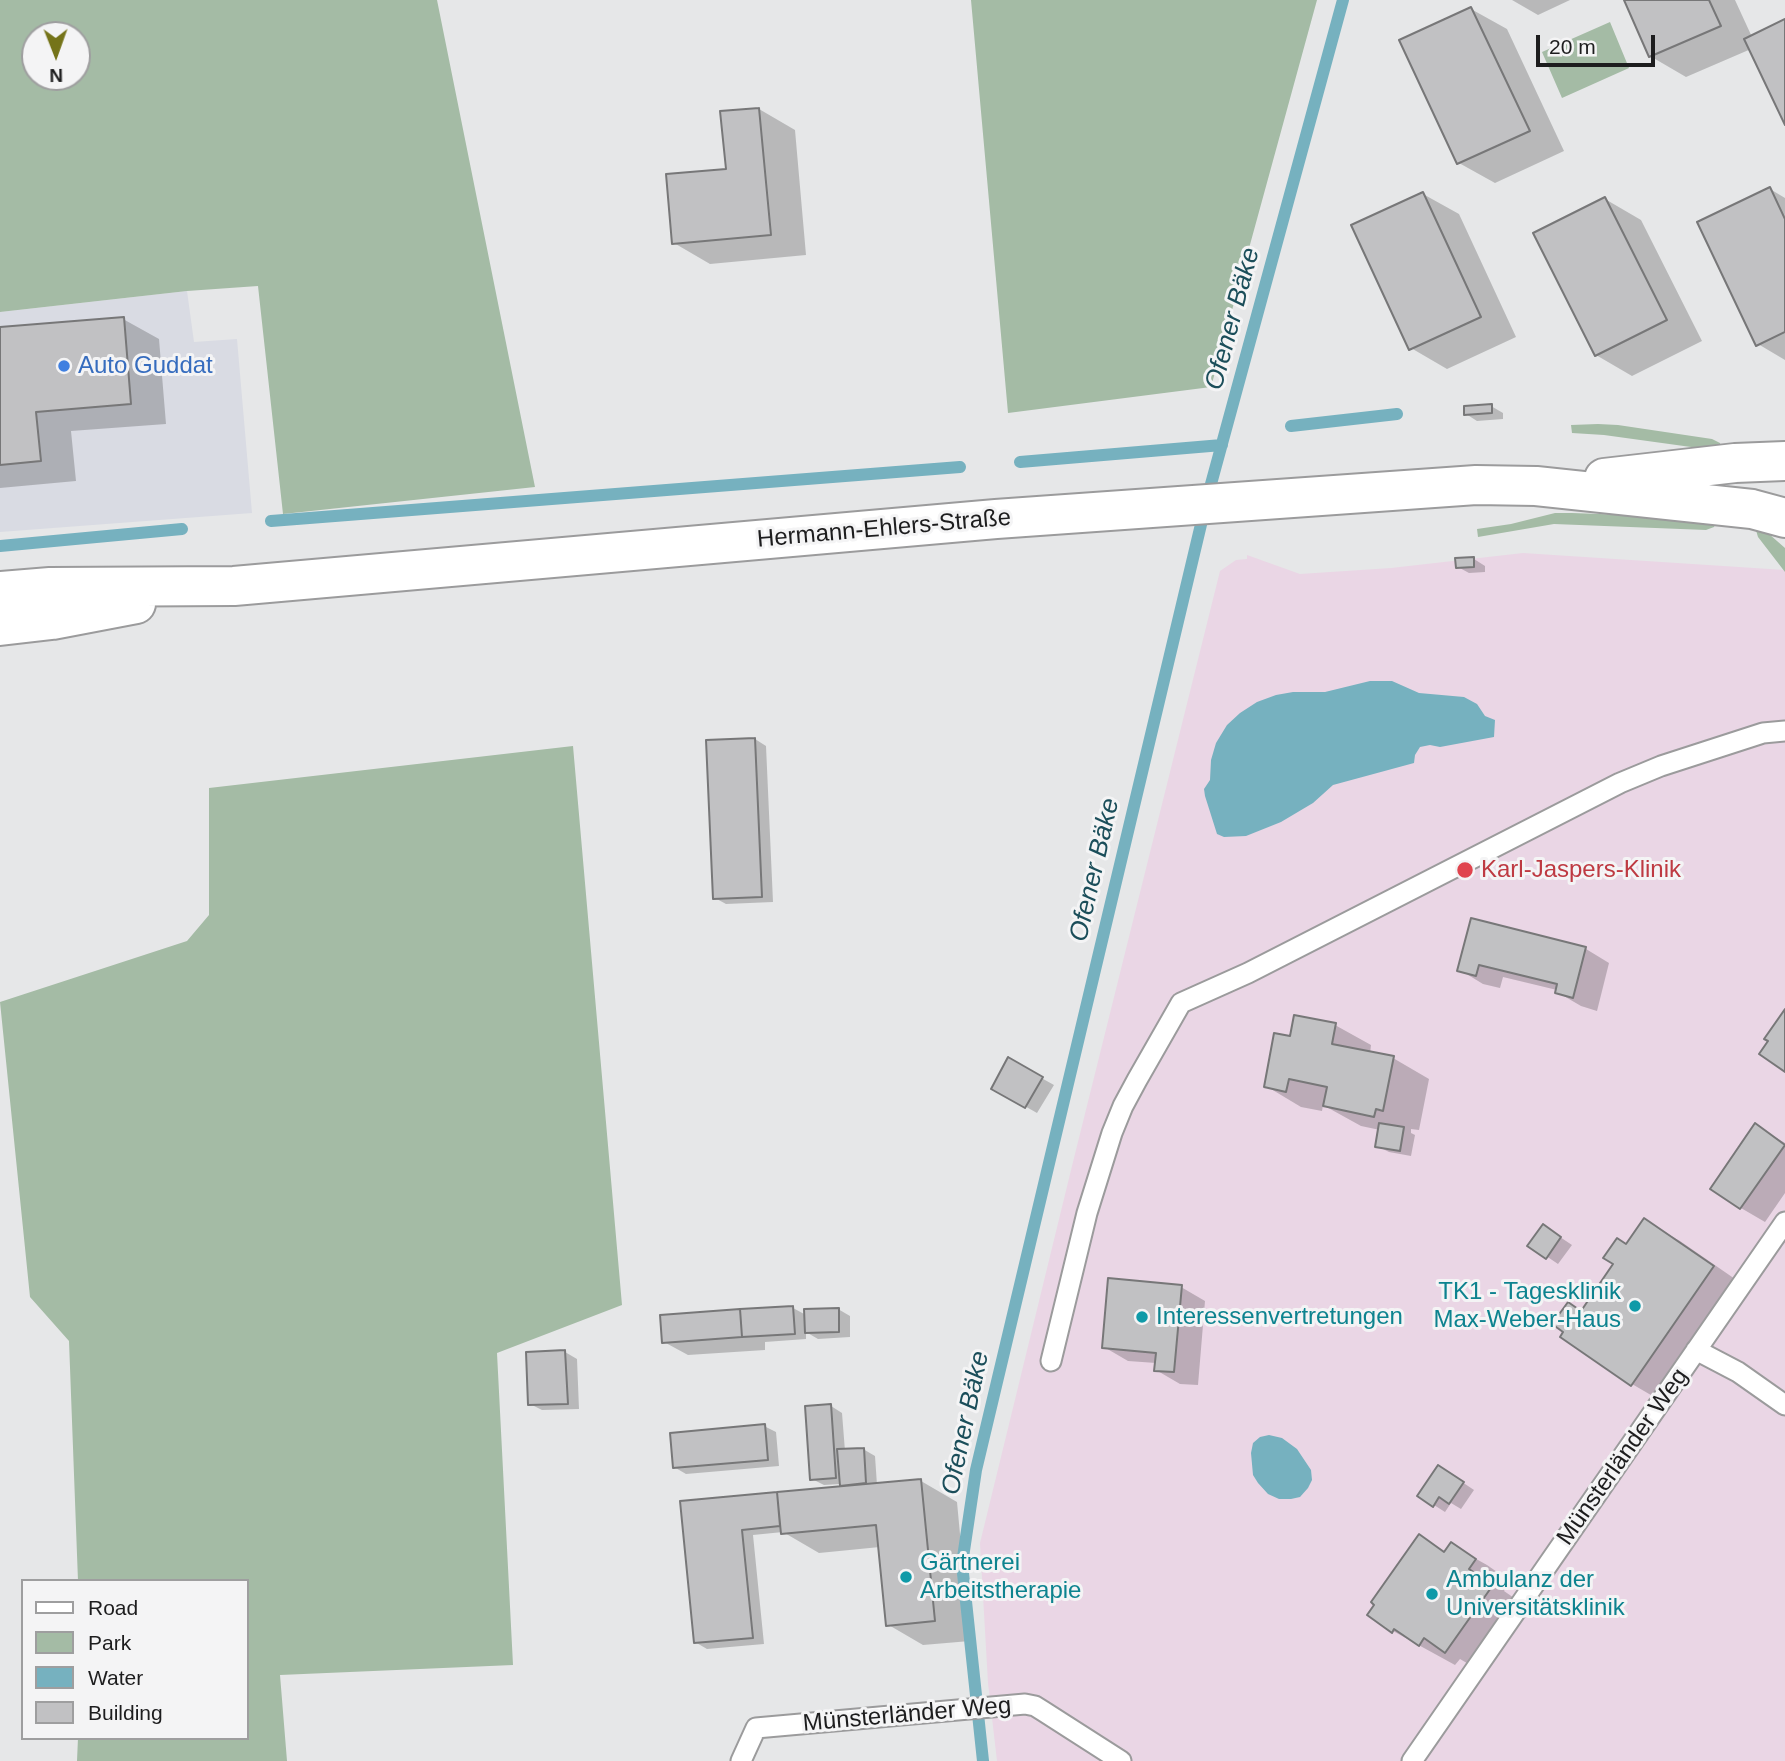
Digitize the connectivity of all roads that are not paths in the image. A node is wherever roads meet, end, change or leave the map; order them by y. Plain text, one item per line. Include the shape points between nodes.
1 (1785, 461) edge
2 (1536, 486) junction
3 (1785, 518) edge
4 (234, 586) junction
5 (0, 591) edge
6 (0, 626) edge
7 (1785, 731) edge
8 (1785, 1222) edge
9 (1696, 1350) junction
10 (1051, 1361) dead end
11 (1785, 1405) edge
12 (741, 1761) edge
13 (1121, 1761) edge
14 (1412, 1761) edge

1 - 2 street, Hermann-Ehlers-Straße
2 - 3 street, Hermann-Ehlers-Straße via 1752,509
2 - 4 street, Hermann-Ehlers-Straße via 1476,485 1256,499
4 - 5 street, Hermann-Ehlers-Straße
4 - 6 street, Hermann-Ehlers-Straße
7 - 10 lane via 1750,737 1620,783 1181,1003 1112,1133
8 - 9 lane, Münsterländer Weg
9 - 11 lane
9 - 14 lane, Münsterländer Weg
12 - 13 lane, Münsterländer Weg via 747,1725 1025,1704

